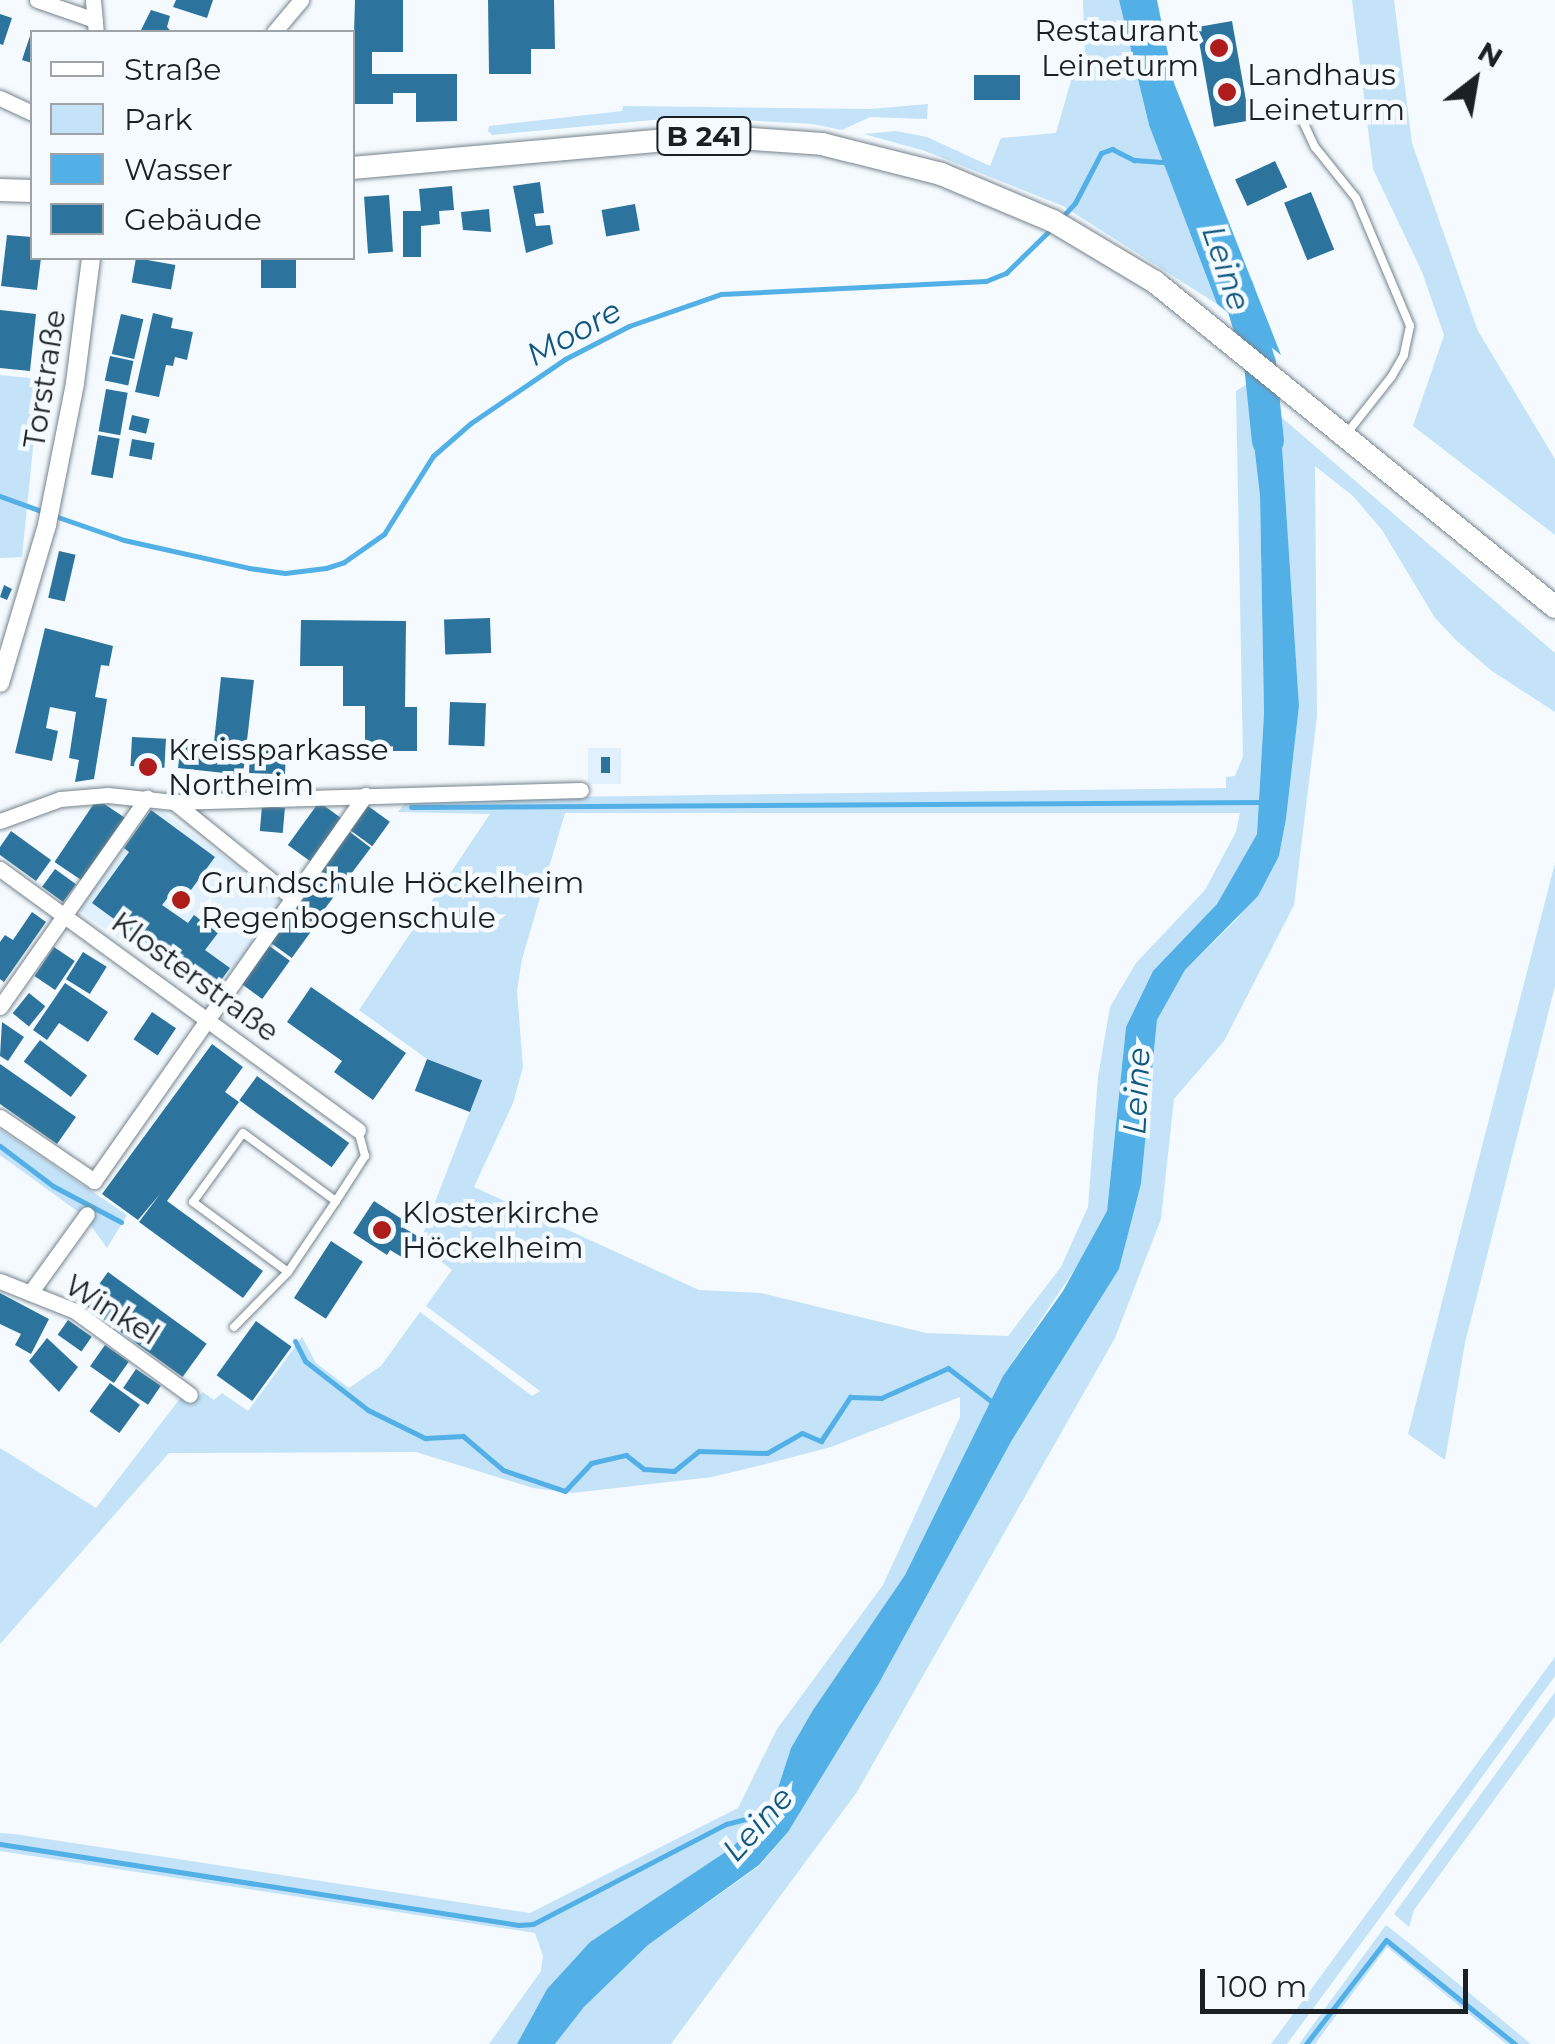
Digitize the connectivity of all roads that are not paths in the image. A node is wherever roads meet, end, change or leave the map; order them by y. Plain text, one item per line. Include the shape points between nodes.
1 (38, 0) edge
2 (93, 0) edge
3 (301, 0) edge
4 (96, 26) edge
5 (276, 30) edge
6 (0, 98) edge
7 (1299, 112) dead end
8 (30, 113) edge
9 (355, 168) edge
10 (0, 190) edge
11 (30, 191) edge
12 (92, 260) edge
13 (1345, 436) junction
14 (1555, 607) edge
15 (0, 683) edge
16 (581, 790) dead end
17 (365, 795) junction
18 (146, 798) junction
19 (174, 802) junction
20 (0, 821) edge
21 (0, 869) edge
22 (293, 898) junction
23 (65, 916) junction
24 (0, 1007) edge
25 (208, 1019) junction
26 (0, 1117) edge
27 (358, 1130) joint
28 (336, 1201) junction
29 (88, 1214) dead end
30 (288, 1272) junction
31 (0, 1281) edge
32 (30, 1293) junction
33 (234, 1326) dead end
34 (190, 1395) dead end

1 - 4 street
2 - 4 street
3 - 5 street
6 - 8 street
7 - 13 lane via 1315,147 1356,198 1410,326 1392,376
9 - 13 main road, B 241 via 666,137 822,144 941,174 1083,237 1155,282
10 - 11 main road
12 - 15 street, Torstraße via 47,525
13 - 14 main road, B 241
16 - 17 street
17 - 19 street
17 - 22 street
18 - 19 street
18 - 20 street via 60,799
18 - 23 street
19 - 22 street
21 - 23 street, Klosterstraße
22 - 25 street
23 - 24 street
23 - 25 street, Klosterstraße
25 - 26 street via 94,1181
25 - 27 street, Klosterstraße
27 - 28 lane via 365,1156
28 - 30 lane
28 - 30 lane via 243,1132 194,1202
29 - 32 street
30 - 33 lane
31 - 32 street, Winkel
32 - 34 street, Winkel via 74,1311

